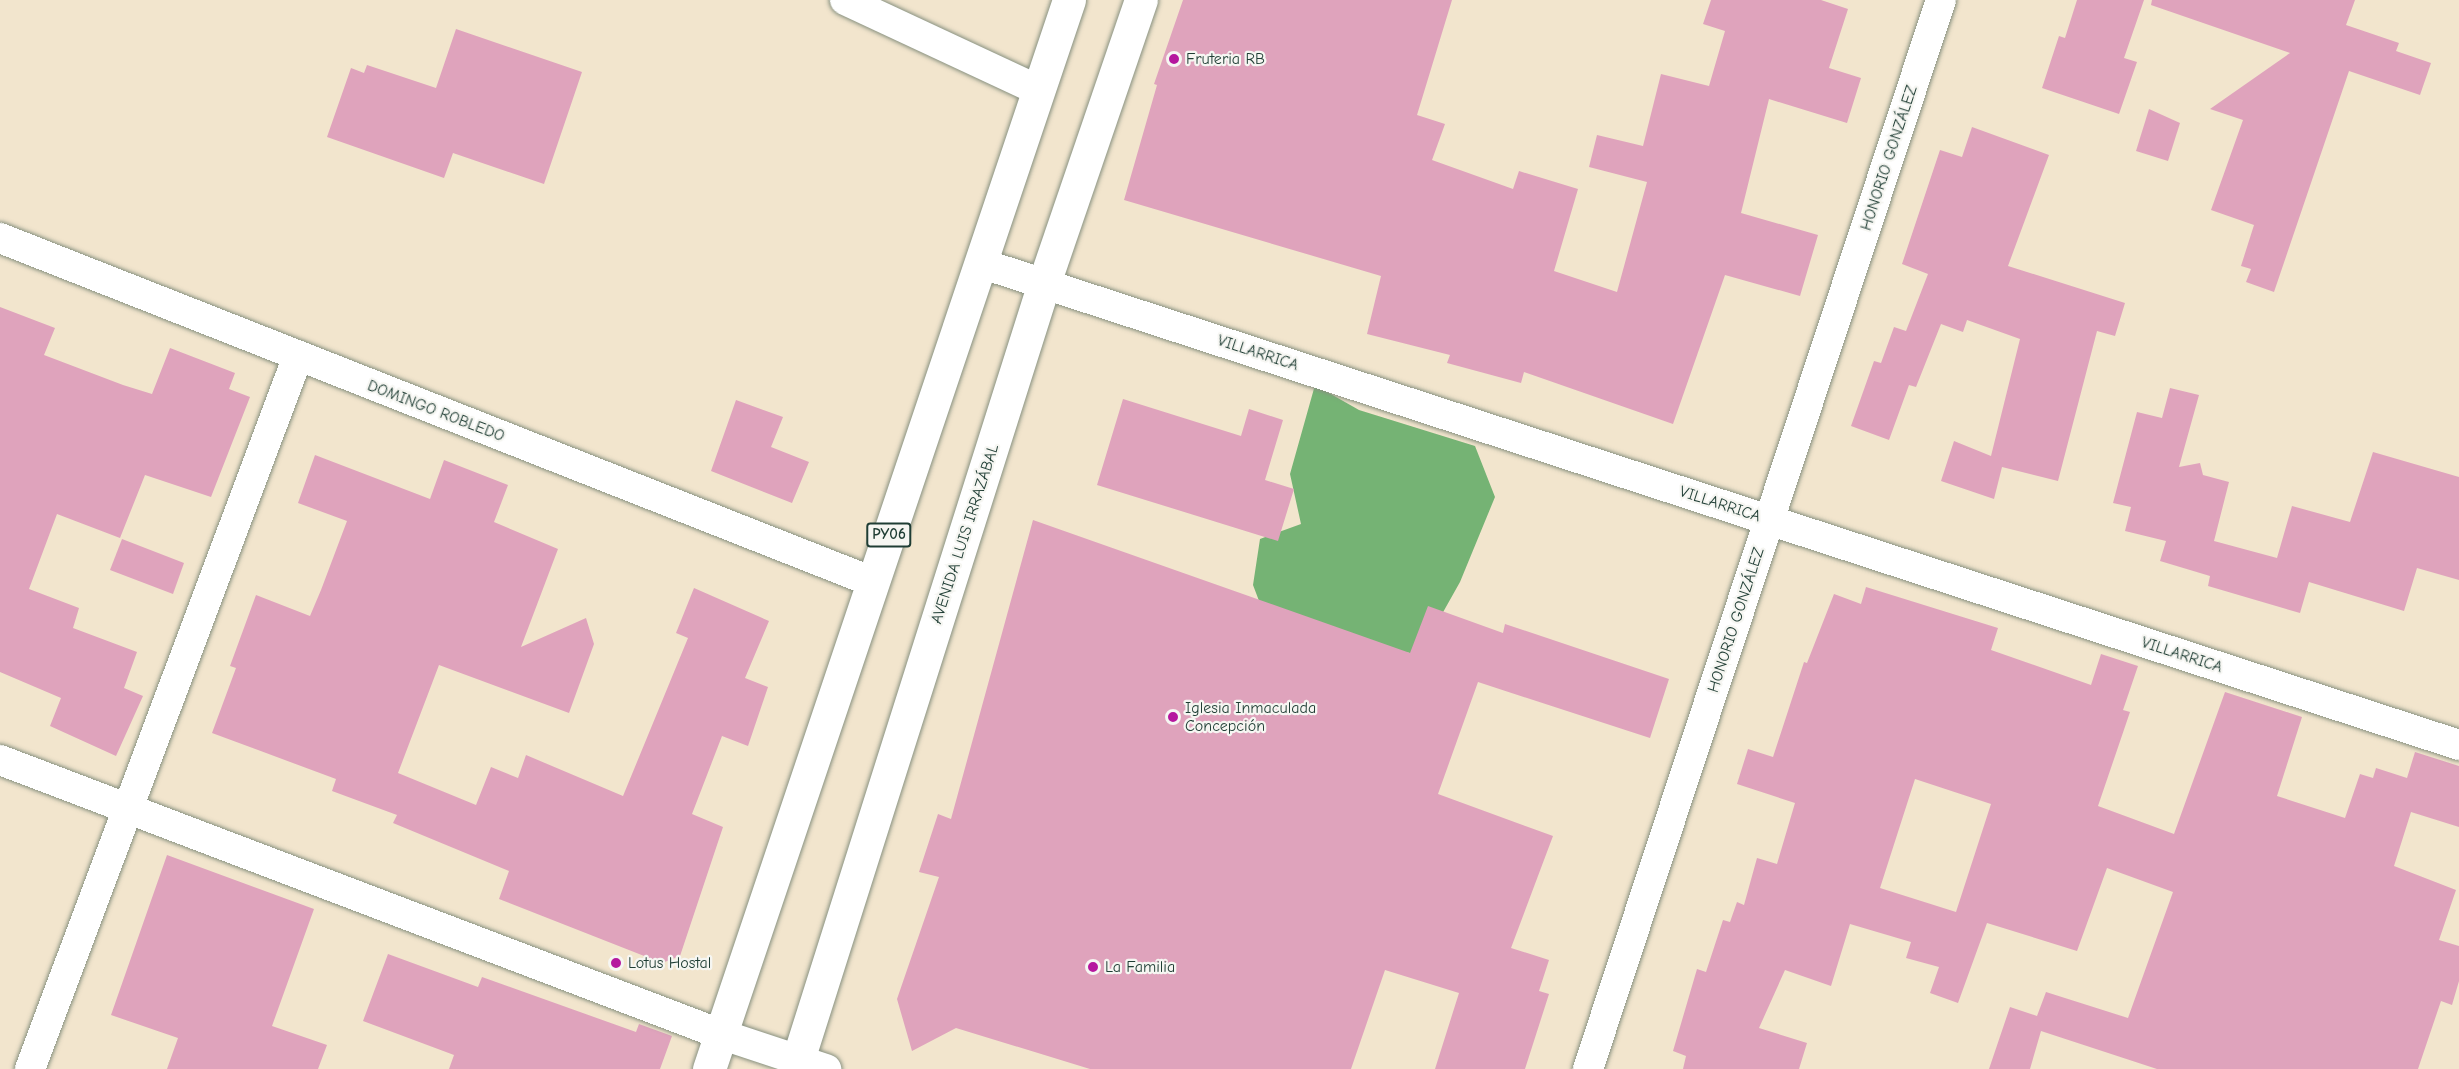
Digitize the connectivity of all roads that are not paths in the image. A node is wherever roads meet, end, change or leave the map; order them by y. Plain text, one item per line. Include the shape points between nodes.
1 (845, 0) edge
2 (1069, 0) edge
3 (1141, 0) edge
4 (1941, 0) edge
5 (1038, 90) junction
6 (0, 238) edge
7 (980, 263) junction
8 (1044, 284) junction
9 (298, 356) junction
10 (1769, 520) junction
11 (873, 582) junction
12 (2459, 745) edge
13 (0, 760) edge
14 (124, 809) junction
15 (720, 1034) junction
16 (806, 1066) edge
17 (30, 1069) edge
18 (709, 1069) edge
19 (1588, 1069) edge

1 - 5 street
2 - 5 highway, PY06
3 - 8 highway, AVENIDA LUIS IRRAZÁBAL
4 - 10 street, HONORIO GONZÁLEZ
5 - 7 highway, PY06
6 - 9 street, DOMINGO ROBLEDO
7 - 8 street, VILLARRICA
7 - 11 highway, PY06
8 - 10 street, VILLARRICA
8 - 16 highway, AVENIDA LUIS IRRAZÁBAL
9 - 11 street, DOMINGO ROBLEDO
9 - 14 street
10 - 12 street, VILLARRICA
10 - 19 street, HONORIO GONZÁLEZ
11 - 15 highway, PY06
13 - 14 street
14 - 15 street
14 - 17 street
15 - 16 street
15 - 18 highway, PY06

